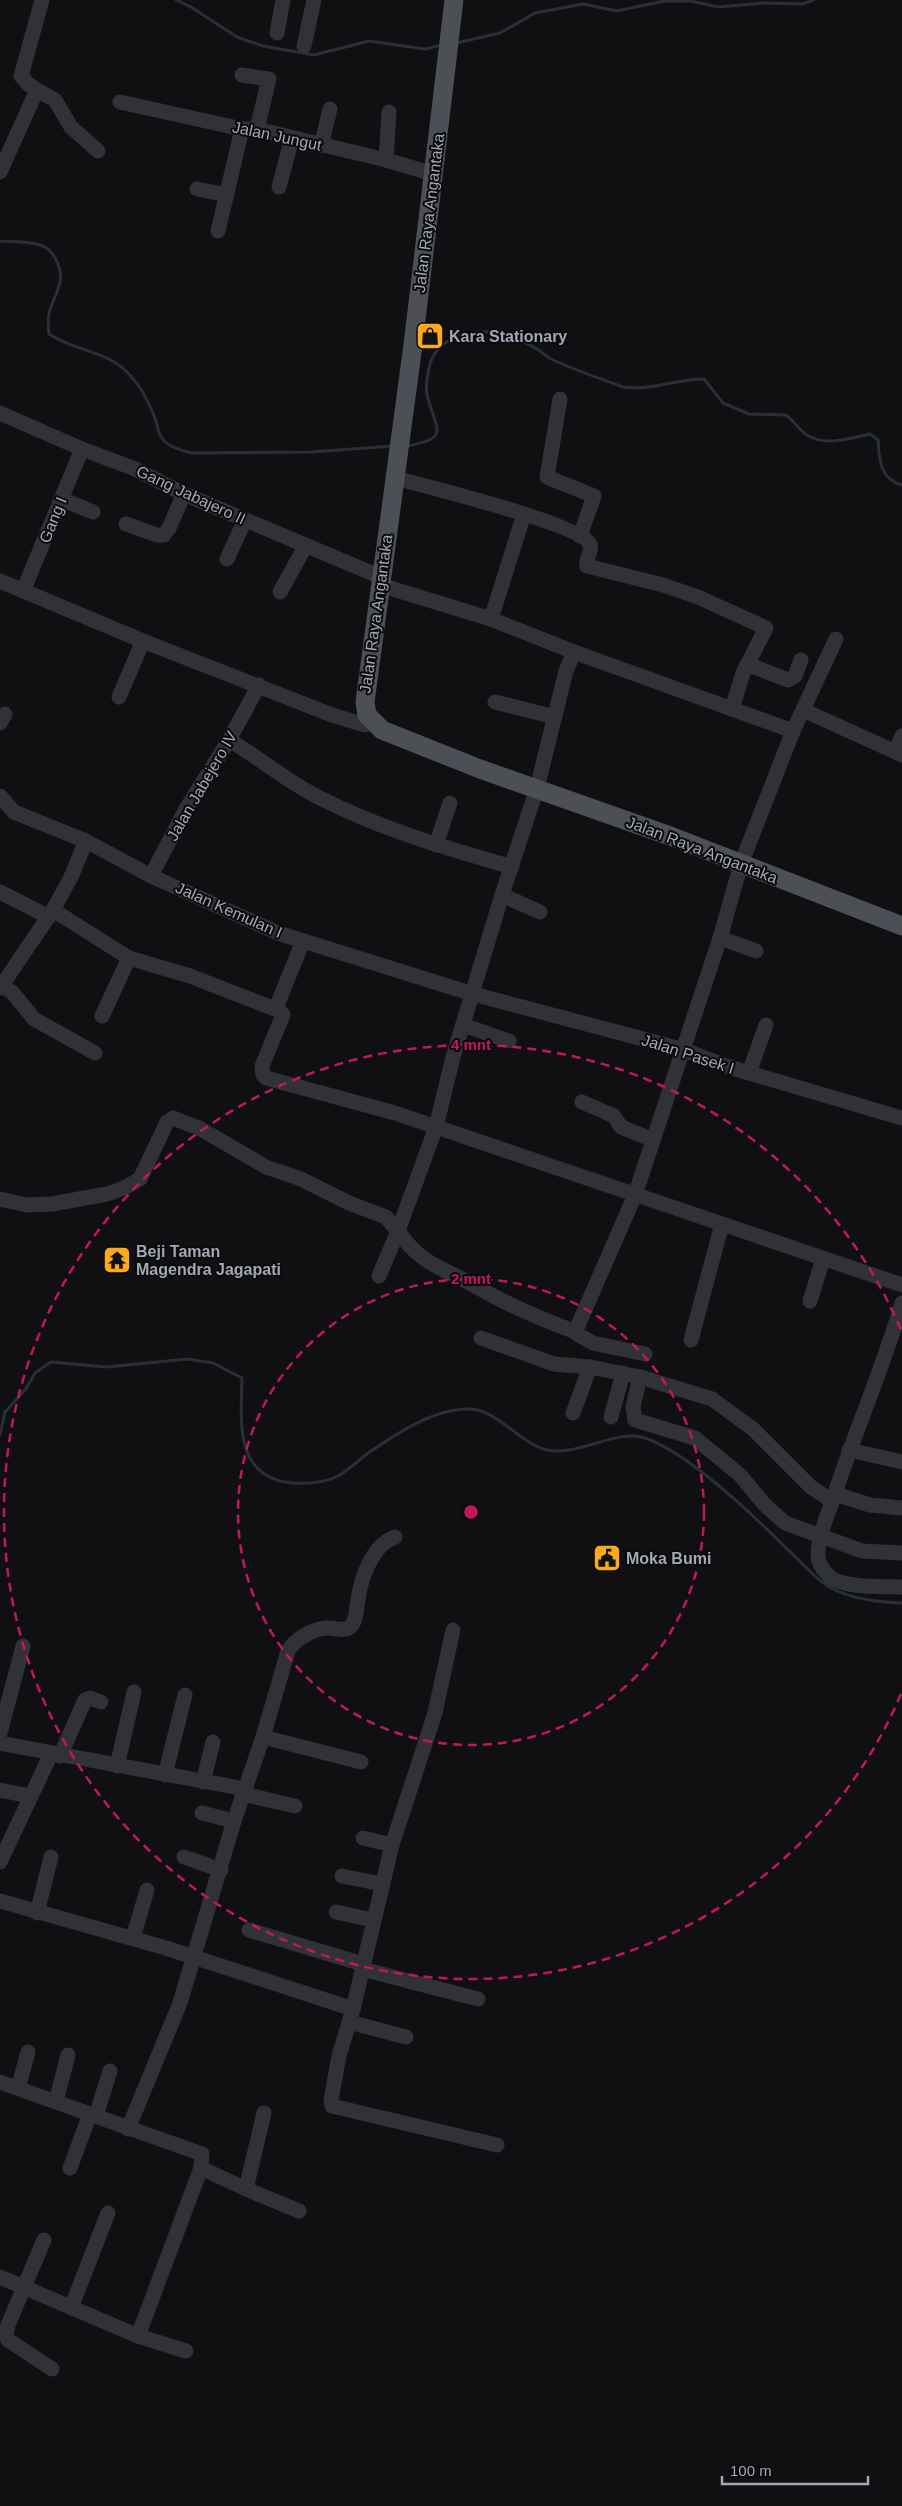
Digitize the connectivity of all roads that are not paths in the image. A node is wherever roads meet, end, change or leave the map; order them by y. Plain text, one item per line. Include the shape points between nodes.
1 (42, 0) edge
2 (283, 0) edge
3 (314, 0) edge
4 (454, 0) edge
5 (277, 33) dead end
6 (304, 46) dead end
7 (242, 75) dead end
8 (37, 90) junction
9 (120, 102) dead end
10 (330, 109) dead end
11 (389, 112) dead end
12 (242, 129) junction
13 (258, 129) junction
14 (292, 138) junction
15 (321, 146) junction
16 (98, 151) dead end
17 (386, 160) junction
18 (0, 172) edge
19 (434, 174) junction
20 (279, 187) dead end
21 (197, 189) dead end
22 (227, 196) junction
23 (218, 231) dead end
24 (560, 399) dead end
25 (0, 413) edge
26 (82, 449) junction
27 (402, 469) junction
28 (184, 494) junction
29 (61, 499) junction
30 (93, 512) dead end
31 (524, 514) junction
32 (245, 520) junction
33 (126, 524) dead end
34 (585, 541) junction
35 (306, 545) junction
36 (227, 559) dead end
37 (0, 581) edge
38 (381, 581) junction
39 (23, 591) junction
40 (280, 592) dead end
41 (492, 619) junction
42 (836, 639) dead end
43 (143, 641) junction
44 (574, 652) junction
45 (801, 660) dead end
46 (747, 664) junction
47 (256, 691) junction
48 (119, 697) dead end
49 (494, 702) dead end
50 (732, 709) junction
51 (803, 710) junction
52 (554, 718) junction
53 (372, 722) junction
54 (793, 731) junction
55 (902, 736) edge
56 (229, 740) junction
57 (899, 753) edge
58 (537, 788) junction
59 (0, 796) edge
60 (450, 802) dead end
61 (86, 841) junction
62 (436, 845) junction
63 (741, 864) junction
64 (512, 867) junction
65 (152, 876) junction
66 (0, 892) edge
67 (502, 895) junction
68 (540, 912) dead end
69 (52, 913) junction
70 (902, 926) edge
71 (720, 938) junction
72 (303, 941) junction
73 (756, 951) dead end
74 (129, 958) junction
75 (0, 986) edge
76 (473, 994) junction
77 (276, 1008) junction
78 (102, 1016) dead end
79 (463, 1025) junction
80 (766, 1025) dead end
81 (509, 1041) dead end
82 (682, 1049) junction
83 (95, 1053) dead end
84 (749, 1073) junction
85 (582, 1102) dead end
86 (902, 1118) edge
87 (436, 1128) junction
88 (653, 1140) junction
89 (635, 1195) junction
90 (0, 1198) edge
91 (722, 1224) junction
92 (398, 1231) junction
93 (823, 1258) junction
94 (379, 1276) dead end
95 (902, 1285) edge
96 (810, 1302) dead end
97 (902, 1303) edge
98 (576, 1332) junction
99 (481, 1338) dead end
100 (691, 1340) dead end
101 (645, 1354) dead end
102 (590, 1367) junction
103 (622, 1373) junction
104 (640, 1377) junction
105 (573, 1413) dead end
106 (611, 1417) dead end
107 (849, 1450) junction
108 (902, 1462) edge
109 (837, 1488) junction
110 (902, 1508) edge
111 (821, 1536) junction
112 (395, 1537) dead end
113 (902, 1553) edge
114 (902, 1587) edge
115 (453, 1630) dead end
116 (23, 1646) dead end
117 (134, 1692) dead end
118 (185, 1695) dead end
119 (101, 1702) dead end
120 (0, 1733) edge
121 (264, 1737) junction
122 (213, 1742) dead end
123 (0, 1743) edge
124 (56, 1755) junction
125 (361, 1762) dead end
126 (117, 1766) junction
127 (165, 1775) junction
128 (203, 1782) junction
129 (0, 1790) edge
130 (244, 1792) junction
131 (30, 1796) junction
132 (295, 1806) dead end
133 (202, 1813) dead end
134 (234, 1821) junction
135 (363, 1838) dead end
136 (392, 1845) junction
137 (52, 1857) dead end
138 (184, 1858) dead end
139 (0, 1862) edge
140 (221, 1870) junction
141 (342, 1876) dead end
142 (382, 1884) junction
143 (147, 1890) dead end
144 (0, 1901) edge
145 (336, 1912) dead end
146 (37, 1913) junction
147 (373, 1920) junction
148 (249, 1930) dead end
149 (133, 1938) junction
150 (193, 1957) junction
151 (363, 1967) junction
152 (478, 1999) dead end
153 (351, 2016) junction
154 (406, 2037) dead end
155 (28, 2052) dead end
156 (68, 2055) dead end
157 (110, 2071) dead end
158 (0, 2082) edge
159 (18, 2088) junction
160 (56, 2100) junction
161 (264, 2113) dead end
162 (93, 2115) junction
163 (128, 2129) junction
164 (497, 2145) dead end
165 (70, 2168) dead end
166 (201, 2168) junction
167 (246, 2189) junction
168 (299, 2211) dead end
169 (108, 2213) dead end
170 (44, 2240) dead end
171 (0, 2277) edge
172 (24, 2288) junction
173 (71, 2308) junction
174 (138, 2336) junction
175 (186, 2351) dead end
176 (52, 2369) dead end

1 - 8 street via 21,71 23,80
2 - 5 street
3 - 6 street
4 - 19 main road, Jalan Raya Angantaka
7 - 13 street via 269,79
8 - 16 street via 55,100 71,128
8 - 18 street
9 - 12 street, Jalan Jungut
10 - 15 street
11 - 17 street
12 - 13 street, Jalan Jungut
12 - 22 street
13 - 14 street, Jalan Jungut
14 - 15 street, Jalan Jungut
14 - 20 street
15 - 17 street, Jalan Jungut
17 - 19 street, Jalan Jungut
19 - 27 main road, Jalan Raya Angantaka
21 - 22 street
22 - 23 street
24 - 34 street via 547,477 594,496
25 - 26 street, Gang Jabajero II
26 - 28 street, Gang Jabajero II via 133,468
26 - 29 street, Gang I
27 - 31 street
27 - 38 main road, Jalan Raya Angantaka
28 - 32 street, Gang Jabajero II
28 - 33 street via 164,535
29 - 30 street
29 - 39 street, Gang I
31 - 34 street
31 - 41 street
32 - 35 street, Gang Jabajero II
32 - 36 street
34 - 46 street via 587,566 689,594 766,628
35 - 38 street, Gang Jabajero II
35 - 40 street
37 - 39 street
38 - 41 street, Gang Jabajero II
38 - 53 main road, Jalan Raya Angantaka via 364,702
39 - 43 street
41 - 44 street, Gang Jabajero II
42 - 51 street
43 - 47 street
43 - 48 street
44 - 50 street, Gang Jabajero II
44 - 52 street
45 - 46 street via 795,676 788,680
46 - 50 street
47 - 53 street via 346,720 364,724
47 - 56 street, Jalan Jabejero IV
49 - 52 street
50 - 54 street, Gang Jabajero II
51 - 54 street
51 - 57 street
52 - 58 street
53 - 58 main road, Jalan Raya Angantaka via 382,730
54 - 63 street
55 - 57 street
56 - 62 street via 281,777 317,797
56 - 65 street, Jalan Jabejero IV via 186,809
58 - 63 main road, Jalan Raya Angantaka
58 - 64 street
59 - 61 street, Jalan Kemulan I via 14,812
60 - 62 street
61 - 65 street, Jalan Kemulan I
61 - 69 street via 72,877
62 - 64 street
63 - 70 main road, Jalan Raya Angantaka
63 - 71 street
64 - 67 street
65 - 72 street, Jalan Kemulan I via 278,933
66 - 69 street
67 - 68 street
67 - 76 street
69 - 74 street
69 - 75 street
71 - 73 street
71 - 82 street
72 - 76 street, Jalan Kemulan I
72 - 77 street
74 - 77 street via 190,976
74 - 78 street
75 - 83 street via 17,998 34,1019
76 - 79 street
76 - 82 street, Jalan Pasek I
77 - 87 street via 283,1015 262,1066 262,1075
79 - 81 street
79 - 87 street via 452,1057
80 - 84 street
82 - 84 street, Jalan Pasek I
82 - 88 street
84 - 86 street, Jalan Pasek I
85 - 88 street via 614,1116 621,1126
87 - 89 street
87 - 92 street
88 - 89 street
89 - 91 street
89 - 98 street
90 - 92 street via 27,1205 52,1204 124,1188 140,1179 159,1136 173,1118 199,1128 266,1167 302,1179 386,1217
91 - 93 street
91 - 100 street
92 - 94 street
92 - 98 street via 421,1258 450,1275 538,1319
93 - 95 street
93 - 96 street
97 - 107 street via 885,1360
98 - 101 street via 593,1343
99 - 102 street via 554,1364
102 - 103 street
102 - 105 street
103 - 104 street
103 - 106 street
104 - 109 street via 712,1399 753,1428 811,1487
104 - 111 street via 633,1407 635,1420 695,1438 740,1475 780,1519
107 - 108 street
107 - 109 street
109 - 110 street via 870,1505
109 - 111 street
111 - 113 street via 862,1551
111 - 114 street via 819,1563 828,1576 842,1583
112 - 121 street via 379,1545 359,1590 355,1618 350,1627 346,1630 321,1628 292,1644
115 - 136 street via 435,1713
116 - 120 street
117 - 126 street
118 - 127 street
119 - 124 street via 90,1698 85,1700
121 - 125 street
121 - 130 street
122 - 128 street
123 - 124 street
124 - 126 street
124 - 131 street
126 - 127 street
127 - 128 street
128 - 130 street
129 - 131 street
130 - 132 street
130 - 134 street
131 - 139 street
133 - 134 street
134 - 140 street
135 - 136 street
136 - 142 street
137 - 146 street
138 - 140 street
140 - 150 street
141 - 142 street
142 - 147 street
143 - 149 street
144 - 146 street
145 - 147 street
146 - 149 street
147 - 151 street
148 - 151 street
149 - 150 street
150 - 153 street
150 - 163 street via 165,2043
151 - 152 street
151 - 153 street
153 - 154 street
153 - 164 street via 339,2056 332,2106
155 - 159 street
156 - 160 street
157 - 162 street
158 - 159 street
159 - 160 street
160 - 162 street
161 - 167 street
162 - 163 street
162 - 165 street
163 - 166 street via 201,2152
166 - 167 street
166 - 174 street
167 - 168 street
169 - 173 street
170 - 172 street
171 - 172 street
172 - 173 street
172 - 176 street via 6,2335 8,2340
173 - 174 street
174 - 175 street

